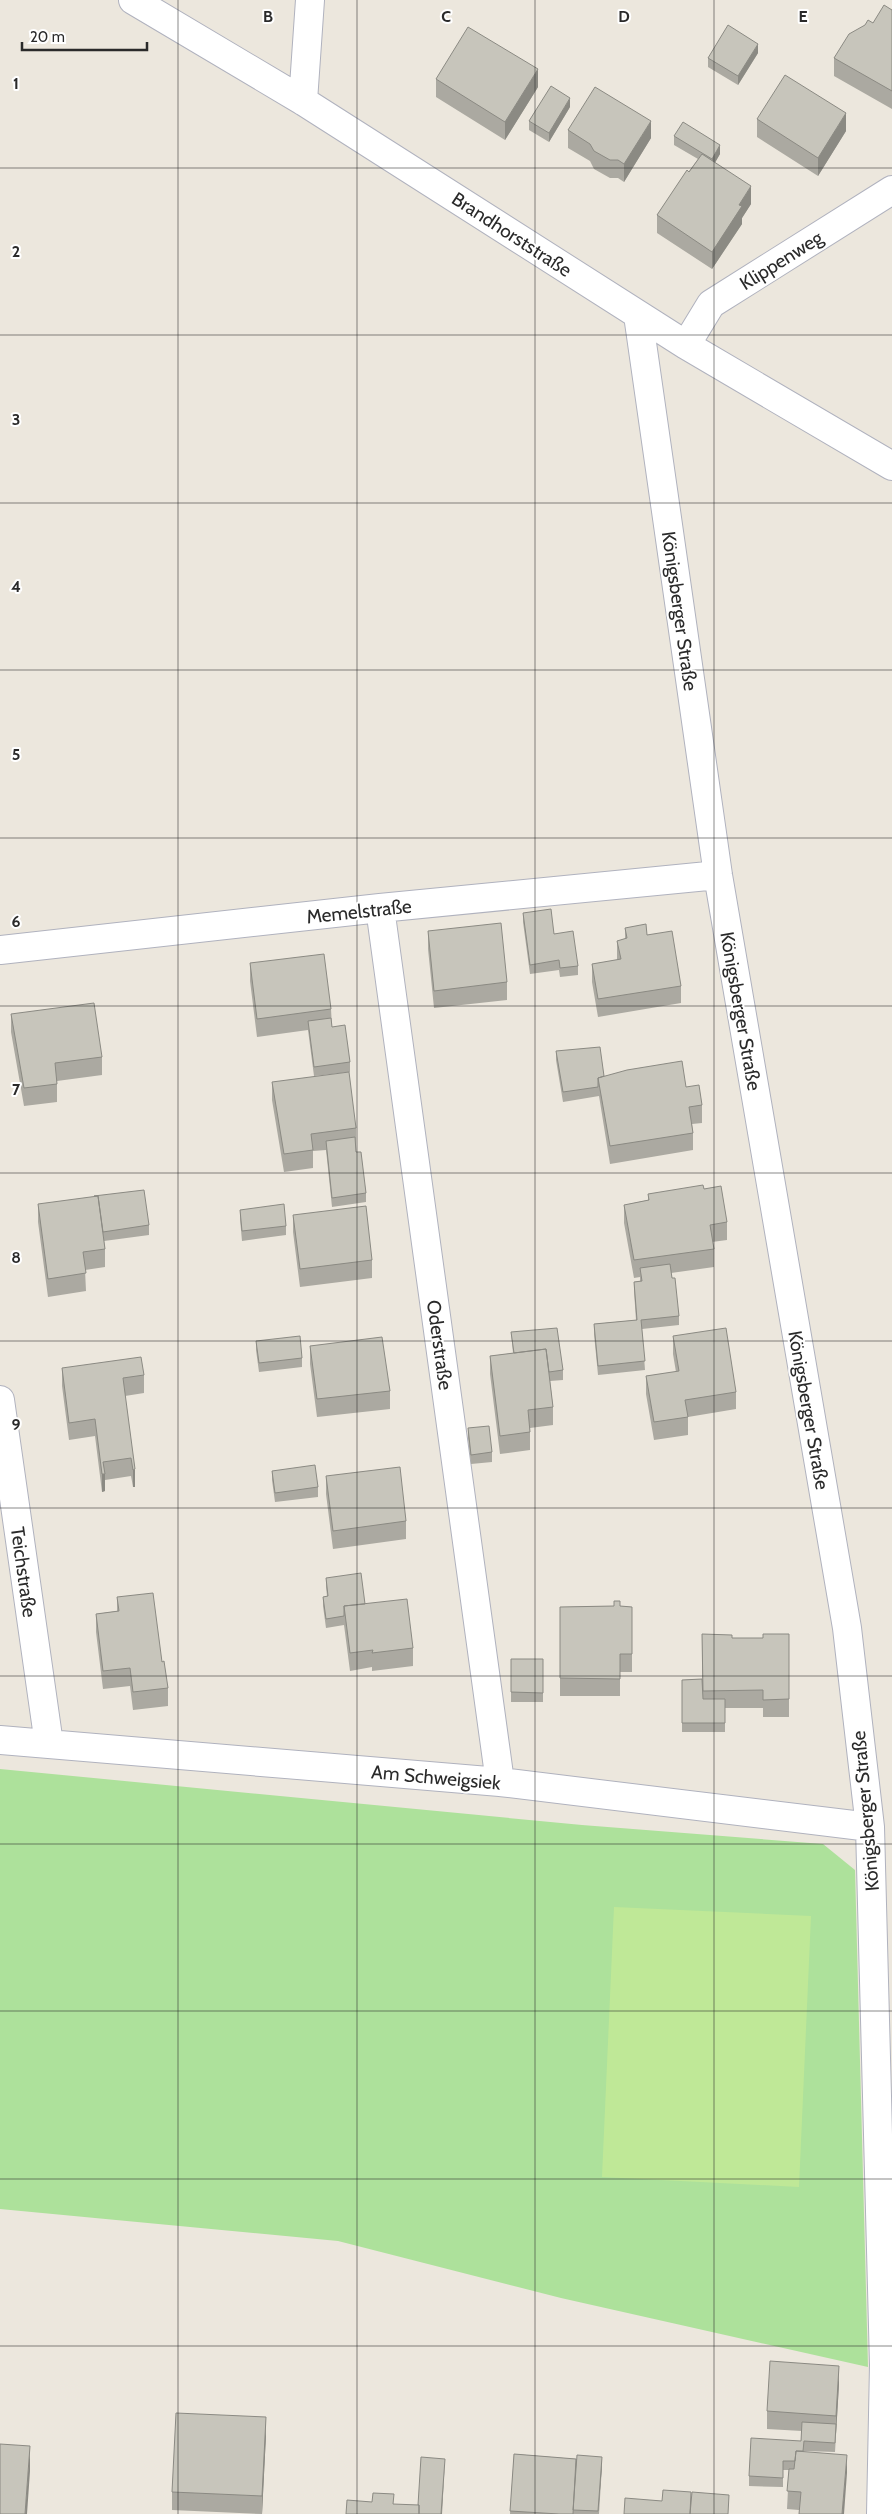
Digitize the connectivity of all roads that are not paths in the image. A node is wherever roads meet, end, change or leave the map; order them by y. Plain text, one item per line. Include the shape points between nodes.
1 (133, 0) edge
2 (310, 0) edge
3 (303, 101) junction
4 (892, 190) edge
5 (638, 315) junction
6 (686, 345) junction
7 (892, 466) edge
8 (718, 875) junction
9 (380, 908) junction
10 (0, 950) edge
11 (0, 1400) edge
12 (0, 1740) edge
13 (48, 1744) junction
14 (500, 1782) junction
15 (870, 1827) junction
16 (881, 2514) edge

1 - 3 street, Brandhorststraße
2 - 3 street
3 - 5 street, Brandhorststraße
4 - 6 street, Klippenweg via 711,304
5 - 6 street, Brandhorststraße
5 - 8 street, Königsberger Straße
6 - 7 street, Brandhorststraße
8 - 9 street, Memelstraße
8 - 15 street, Königsberger Straße via 847,1628
9 - 10 street, Memelstraße
9 - 14 street, Oderstraße
11 - 13 street, Teichstraße
12 - 13 street, Am Schweigsiek
13 - 14 street, Am Schweigsiek
14 - 15 street, Am Schweigsiek
15 - 16 street, Königsberger Straße via 884,2365

